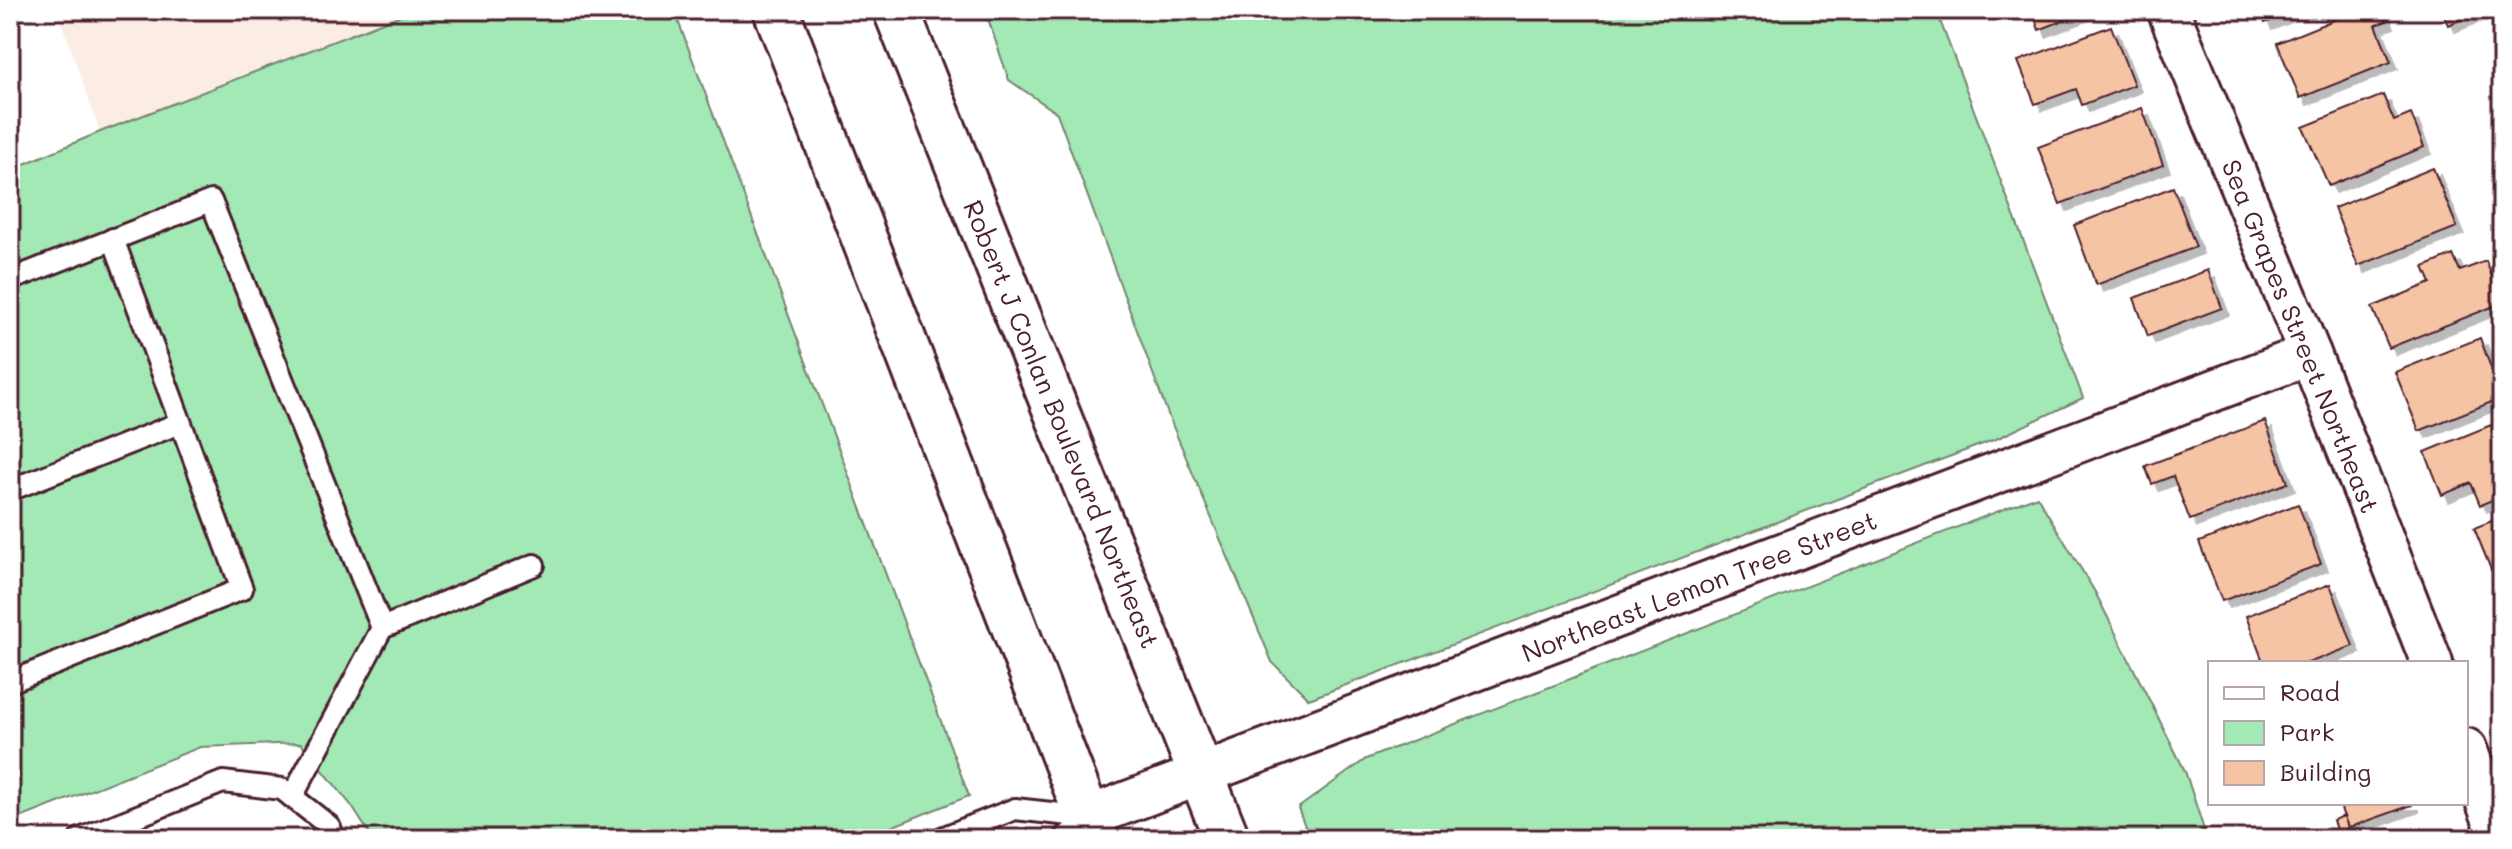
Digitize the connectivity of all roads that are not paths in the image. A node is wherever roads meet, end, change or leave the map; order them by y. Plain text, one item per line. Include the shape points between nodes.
1 (776, 10) edge
2 (896, 10) edge
3 (2168, 10) edge
4 (113, 239) junction
5 (10, 280) edge
6 (2310, 354) junction
7 (180, 423) junction
8 (10, 490) edge
9 (534, 565) dead end
10 (382, 628) junction
11 (2431, 661) edge
12 (10, 682) edge
13 (2468, 754) edge
14 (1202, 774) junction
15 (292, 797) junction
16 (1083, 832) edge
17 (80, 839) edge
18 (335, 839) edge
19 (939, 839) edge
20 (1227, 839) edge
21 (2501, 839) edge

1 - 16 main road
2 - 14 main road, Robert J Conlan Boulevard Northeast
3 - 6 street, Sea Grapes Street Northeast
4 - 5 lane
4 - 7 lane
4 - 10 lane via 211,201
6 - 11 street, Sea Grapes Street Northeast
6 - 14 street, Northeast Lemon Tree Street
7 - 8 lane
7 - 12 lane via 242,589
9 - 10 lane
10 - 15 lane
13 - 21 street
14 - 16 street, Northeast Lemon Tree Street
14 - 20 main road, Robert J Conlan Boulevard Northeast
15 - 17 lane via 282,789 223,782
15 - 18 lane via 329,826
16 - 19 lane via 1015,809

